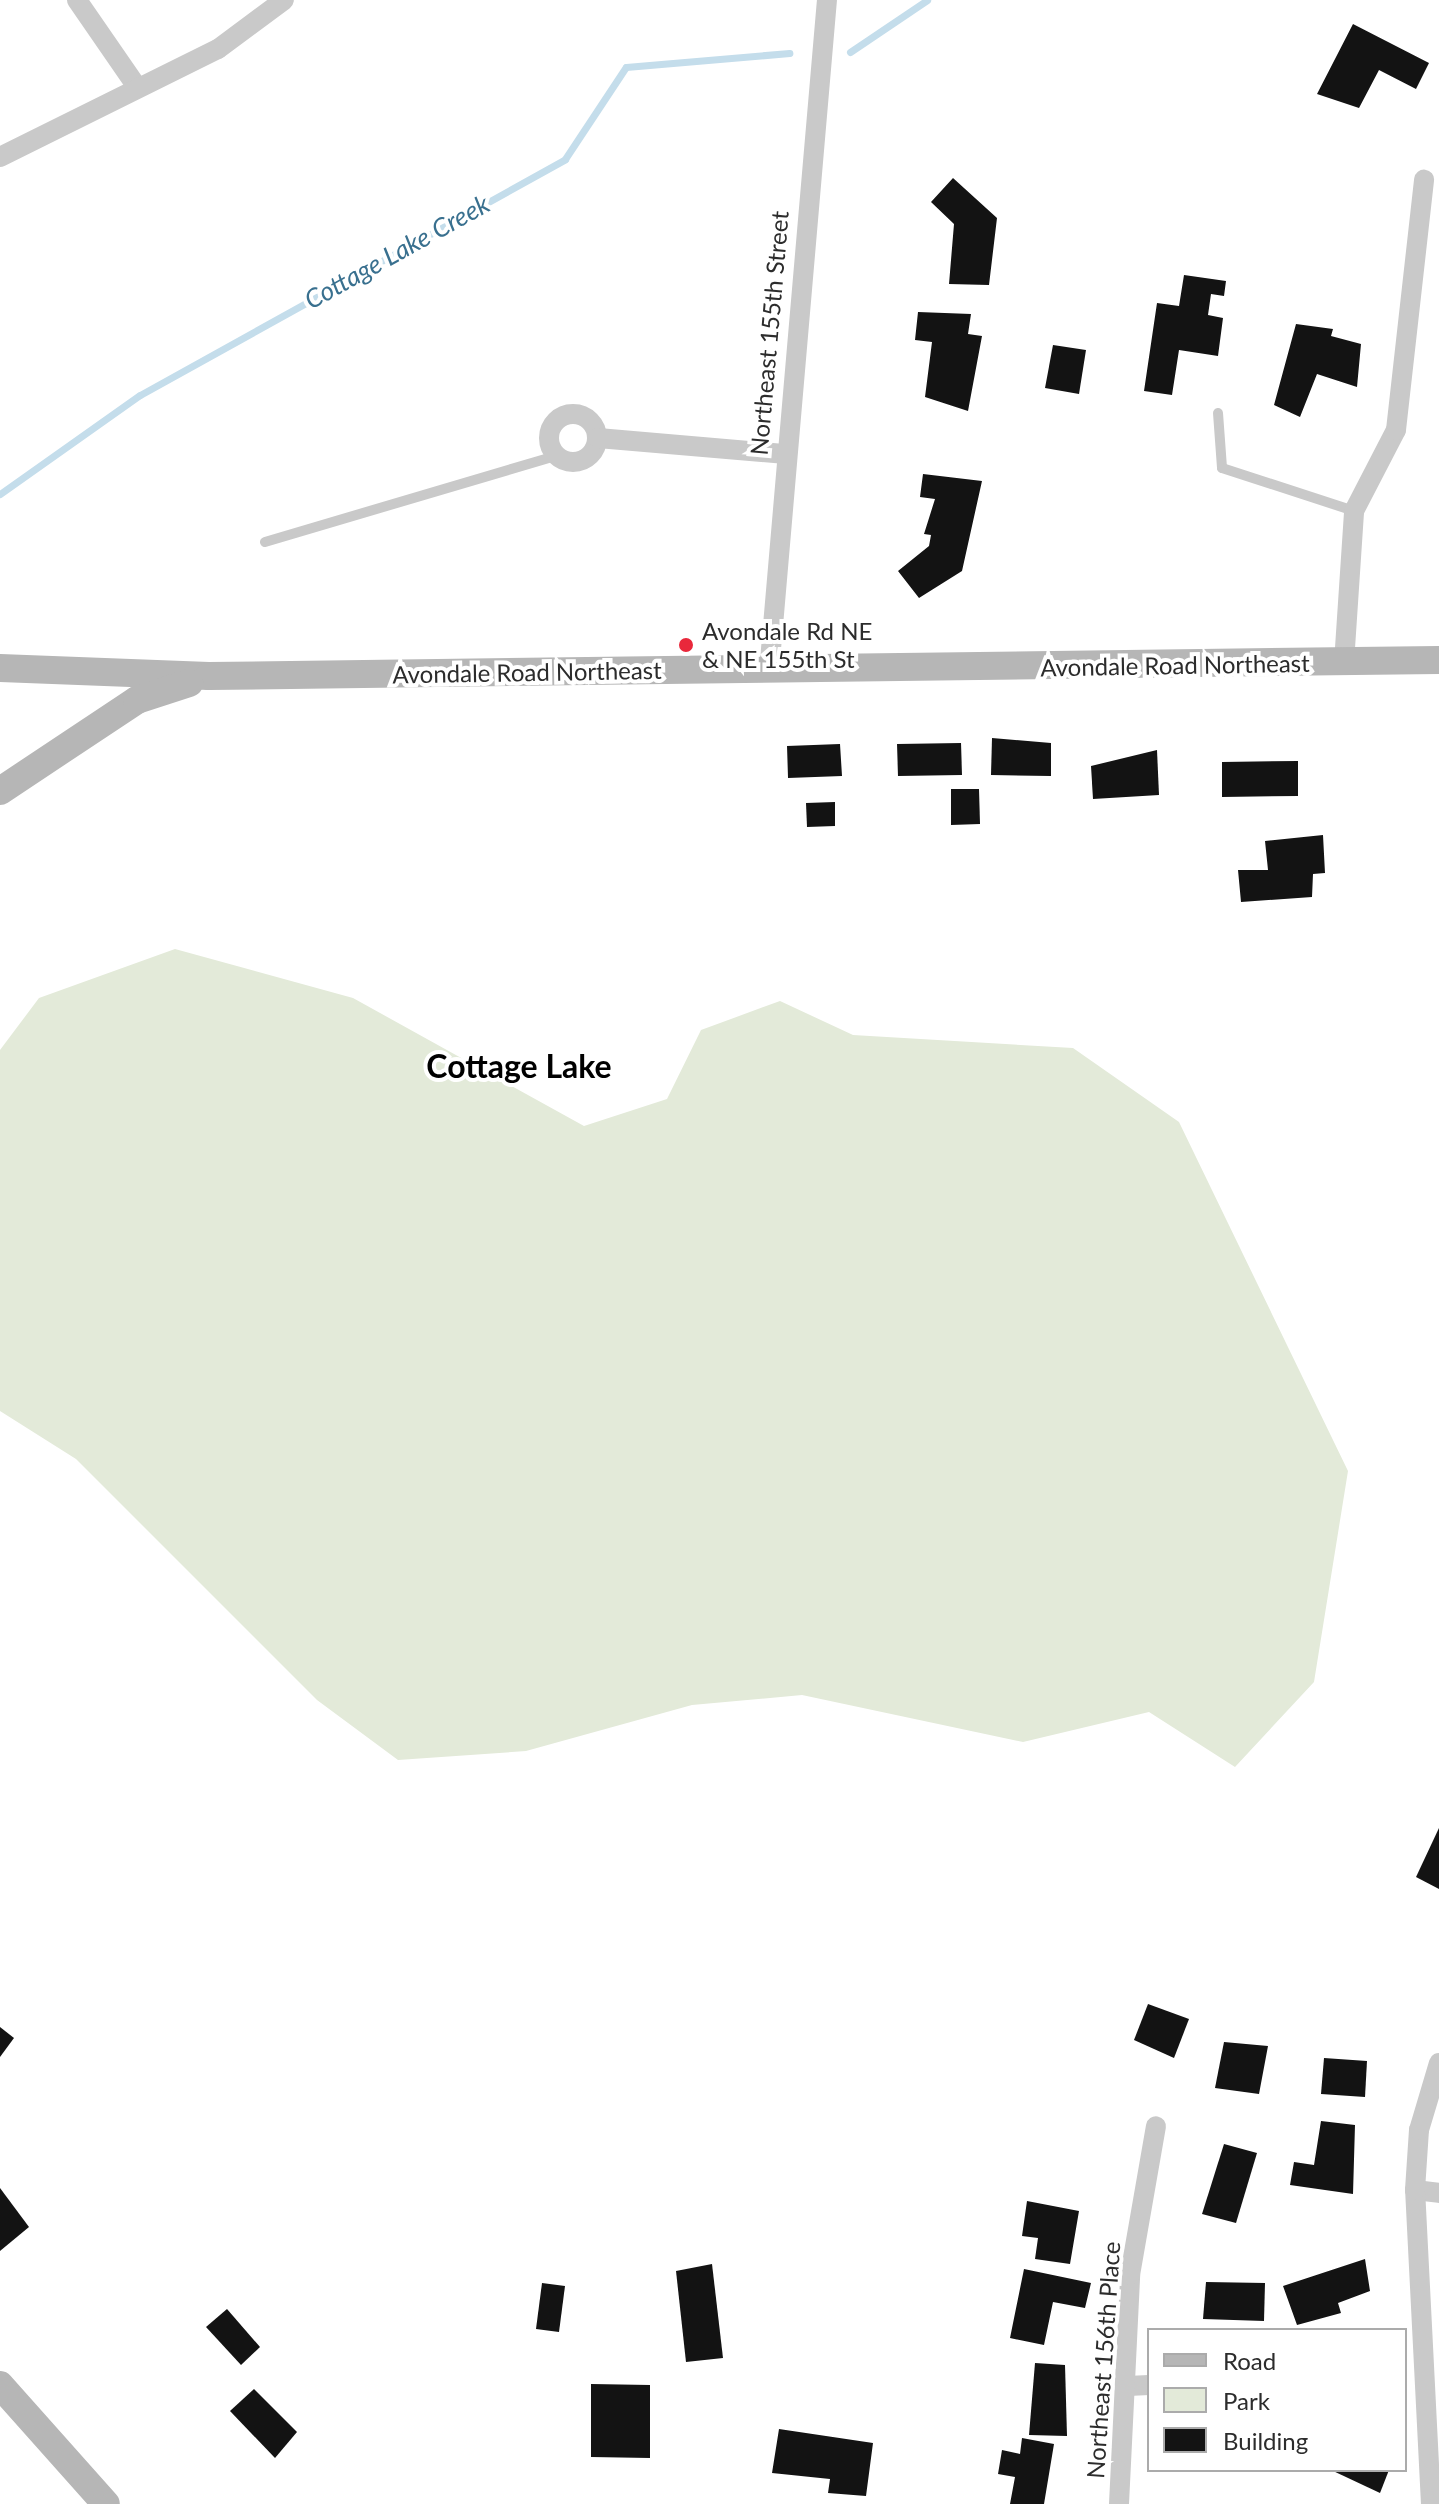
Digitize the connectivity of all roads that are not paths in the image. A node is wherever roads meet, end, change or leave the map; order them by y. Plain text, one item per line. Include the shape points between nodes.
1 (77, 0) edge
2 (284, 0) edge
3 (827, 0) edge
4 (137, 87) junction
5 (0, 157) edge
6 (1424, 180) dead end
7 (1218, 413) dead end
8 (598, 438) junction
9 (783, 454) junction
10 (556, 456) junction
11 (1354, 511) junction
12 (265, 542) dead end
13 (1439, 660) edge
14 (1344, 663) junction
15 (0, 668) edge
16 (769, 672) junction
17 (209, 676) junction
18 (0, 791) edge
19 (1437, 2067) edge
20 (1156, 2126) dead end
21 (1415, 2190) junction
22 (1439, 2193) edge
23 (1426, 2364) junction
24 (1407, 2366) edge
25 (0, 2385) edge
26 (1139, 2386) edge
27 (106, 2504) edge
28 (1119, 2504) edge
29 (1431, 2504) edge

1 - 4 street
2 - 4 street via 218,49
3 - 9 street, Northeast 155th Street
4 - 5 street
6 - 11 street via 1396,430
7 - 11 lane via 1222,468
8 - 9 street
8 - 10 street via 580,462
8 - 10 street via 587,418 563,416 549,435
9 - 16 street, Northeast 155th Street
10 - 12 lane
11 - 14 street
13 - 14 main road, Avondale Road Northeast
14 - 16 main road, Avondale Road Northeast
15 - 17 main road, Avondale Road Northeast
16 - 17 main road, Avondale Road Northeast
17 - 18 main road via 137,700
19 - 21 street
20 - 26 street, Northeast 156th Place via 1130,2275
21 - 22 street
21 - 23 street
23 - 24 street
23 - 29 street
25 - 27 main road
26 - 28 street, Northeast 156th Place

